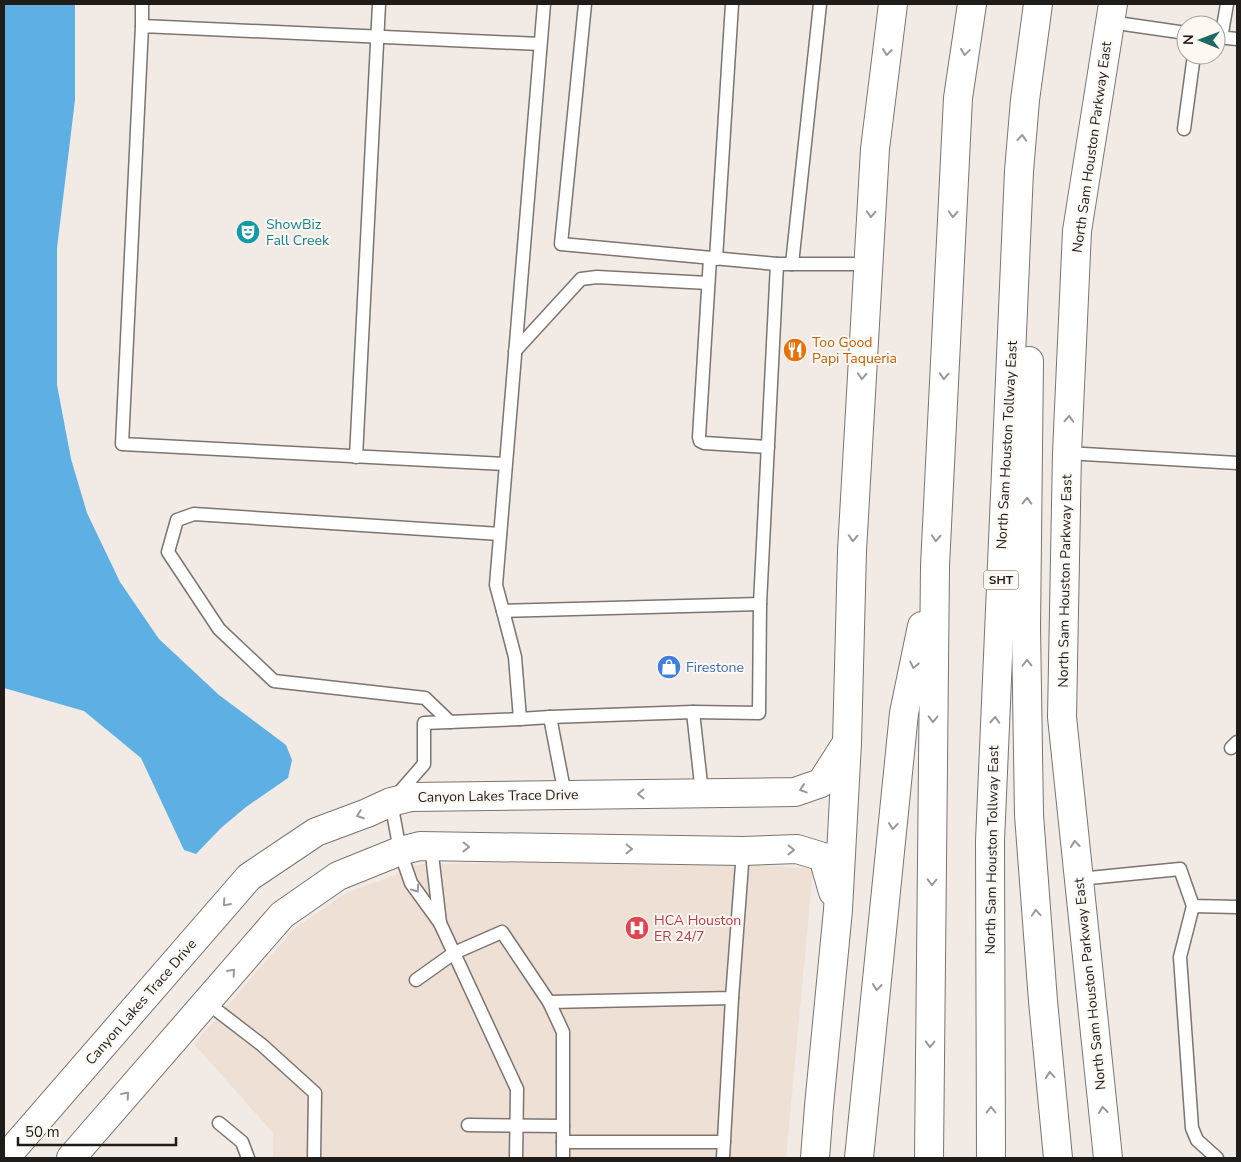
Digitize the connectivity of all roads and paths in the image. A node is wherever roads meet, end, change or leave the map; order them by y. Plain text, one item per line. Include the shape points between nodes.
1 (142, 4) edge
2 (379, 4) edge
3 (544, 4) edge
4 (585, 4) edge
5 (732, 4) edge
6 (820, 4) edge
7 (893, 4) edge
8 (972, 4) edge
9 (1038, 4) edge
10 (1111, 13) edge
11 (142, 26) junction
12 (1176, 29) edge
13 (378, 36) junction
14 (540, 44) junction
15 (1193, 65) edge
16 (1184, 129) dead end
17 (1019, 171) junction
18 (713, 259) junction
19 (777, 264) junction
20 (792, 264) junction
21 (868, 264) junction
22 (708, 283) junction
23 (515, 351) junction
24 (768, 447) junction
25 (1067, 453) junction
26 (356, 457) junction
27 (1237, 463) edge
28 (505, 464) junction
29 (500, 534) junction
30 (935, 566) junction
31 (760, 604) junction
32 (502, 611) junction
33 (693, 712) junction
34 (550, 717) junction
35 (520, 719) junction
36 (450, 722) junction
37 (847, 743) junction
38 (702, 793) junction
39 (566, 795) junction
40 (391, 802) junction
41 (431, 846) junction
42 (400, 851) junction
43 (743, 851) junction
44 (1079, 879) junction
45 (1193, 906) junction
46 (1237, 907) edge
47 (838, 910) junction
48 (440, 923) junction
49 (454, 953) junction
50 (416, 980) dead end
51 (732, 998) junction
52 (206, 1002) junction
53 (549, 1002) junction
54 (219, 1123) dead end
55 (468, 1125) dead end
56 (516, 1126) junction
57 (563, 1126) junction
58 (563, 1142) junction
59 (724, 1142) junction
60 (5, 1158) edge
61 (71, 1158) edge
62 (248, 1158) edge
63 (314, 1158) edge
64 (516, 1158) edge
65 (563, 1158) edge
66 (723, 1158) edge
67 (815, 1158) edge
68 (859, 1158) edge
69 (929, 1158) edge
70 (991, 1158) edge
71 (1058, 1158) edge
72 (1108, 1158) edge
73 (1217, 1158) edge

1 - 11 lane
2 - 13 lane
3 - 14 lane
4 - 18 lane via 561,244
5 - 18 lane
6 - 20 lane
7 -> 21 main road via 875,149
8 -> 30 main road via 958,98
17 -> 9 main road, North Sam Houston Tollway East / SHT
10 - 12 lane
25 -> 10 main road, North Sam Houston Parkway East via 1077,231
11 - 13 lane
11 - 26 lane via 122,444
13 - 14 lane
13 - 26 lane
14 - 23 lane
15 - 16 lane
70 -> 17 main road, North Sam Houston Tollway East / SHT via 990,841
71 -> 17 main road via 1029,815 1026,617 1030,252
18 - 19 lane
18 - 22 lane
19 - 20 lane
19 - 24 lane
20 - 21 lane
21 -> 37 main road via 852,551
22 - 23 lane via 598,277 581,279
22 - 24 lane via 700,441
23 - 28 lane
24 - 31 lane
25 - 27 lane
44 -> 25 main road, North Sam Houston Parkway East via 1062,717
26 - 28 lane
28 - 29 lane
29 - 32 lane via 496,585
29 - 36 lane via 194,514 176,520 168,552 219,629 274,681 426,698
30 -> 68 main road via 904,713
30 -> 69 main road
31 - 32 lane
31 - 33 lane via 759,713
32 - 35 lane via 515,657
33 - 34 lane
33 - 38 lane
34 - 35 lane
34 - 39 lane
35 - 36 lane
36 - 40 lane via 424,723 424,764
37 -> 38 main road, Canyon Lakes Trace Drive via 821,783 795,792
37 - 47 main road
38 -> 39 main road, Canyon Lakes Trace Drive
39 - 40 main road, Canyon Lakes Trace Drive via 411,797
40 - 42 lane
40 -> 60 main road, Canyon Lakes Trace Drive via 316,832 249,877
41 - 42 main road
41 -> 43 main road
41 - 48 lane
42 -> 48 lane via 411,883
52 -> 42 main road via 282,915 338,876
43 -> 47 main road via 797,850 823,857
43 - 51 lane
44 - 45 lane via 1180,869
72 -> 44 main road, North Sam Houston Parkway East
45 - 46 lane
45 - 73 lane via 1180,957 1192,1128 1197,1140
47 - 67 main road
48 - 49 lane
49 - 50 lane
49 - 53 lane via 502,932
49 - 56 lane via 517,1089
51 - 53 lane
51 - 59 lane
61 -> 52 main road
52 - 63 lane via 262,1044 315,1093
53 - 57 lane via 563,1032
54 - 62 lane via 242,1142
55 - 56 lane
56 - 57 lane
56 - 64 lane
57 - 58 lane
58 - 59 lane
58 - 65 lane
59 - 66 lane

